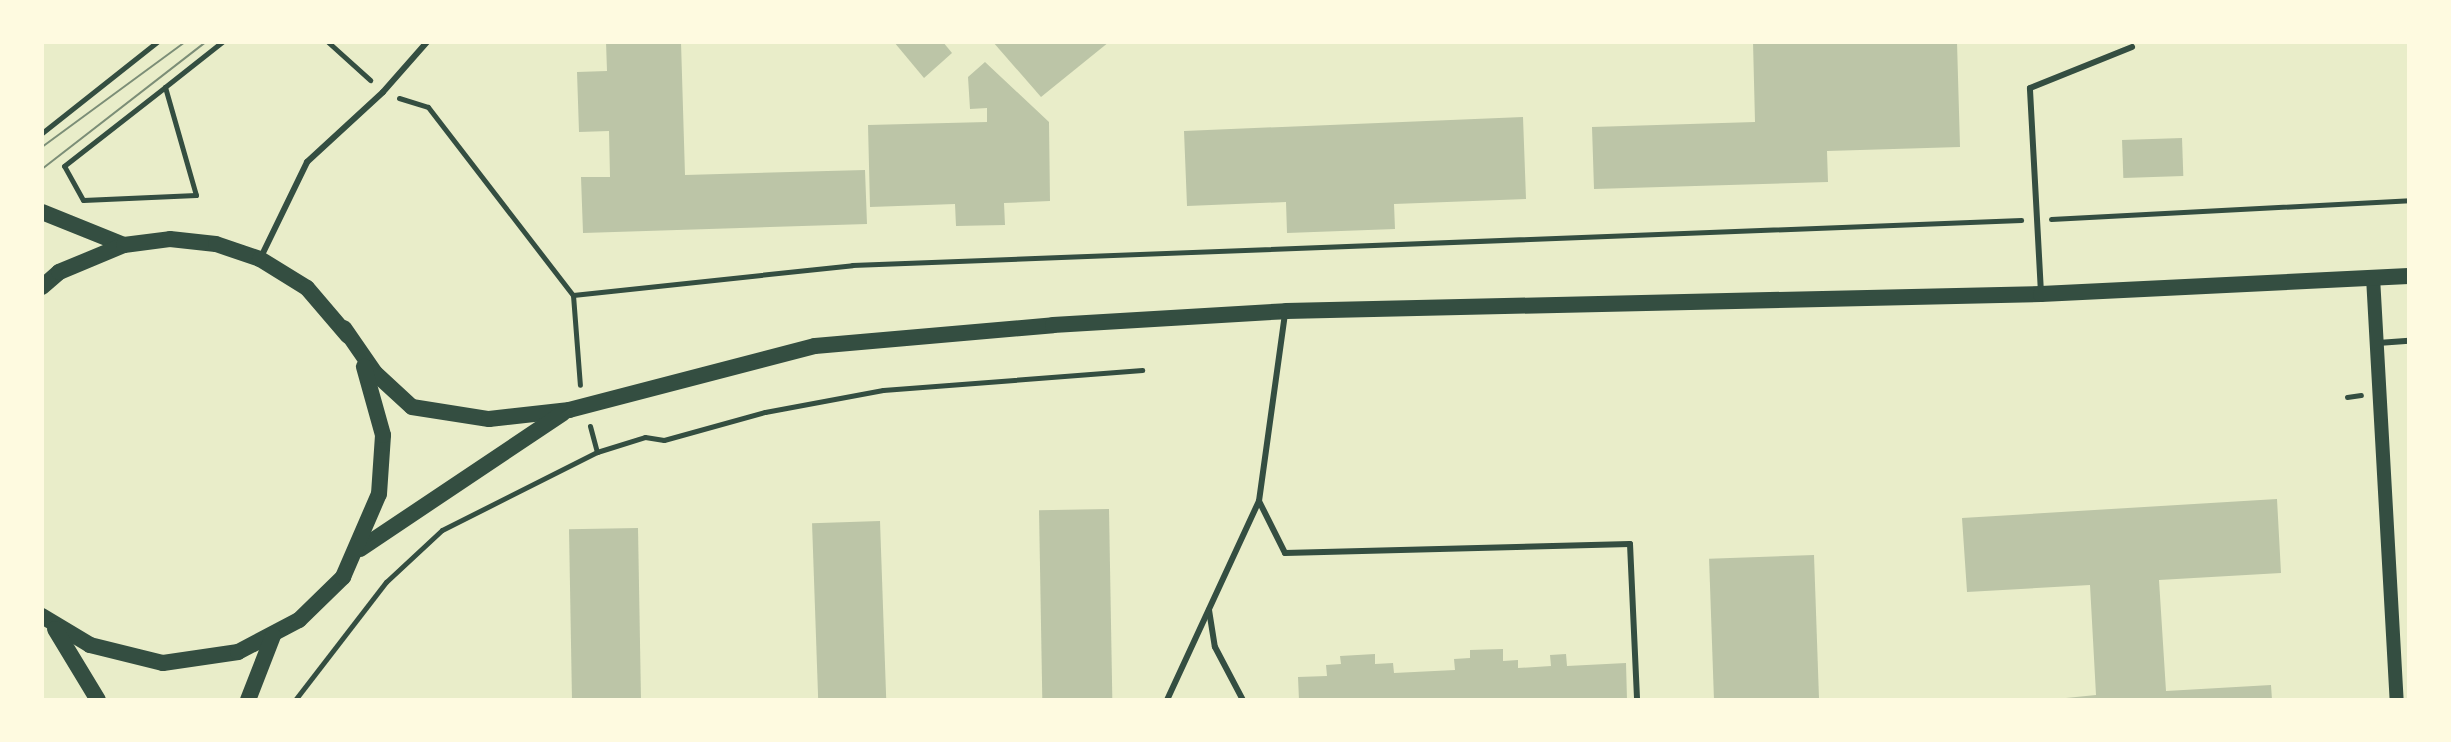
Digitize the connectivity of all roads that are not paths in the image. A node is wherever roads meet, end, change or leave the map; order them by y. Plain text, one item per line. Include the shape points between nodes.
1 (427, 42) edge
2 (2132, 47) dead end
3 (42, 212) edge
4 (124, 245) junction
5 (260, 259) junction
6 (2409, 276) edge
7 (2373, 277) junction
8 (42, 287) edge
9 (2041, 294) junction
10 (1286, 311) junction
11 (344, 328) junction
12 (2409, 341) edge
13 (2378, 343) junction
14 (577, 408) junction
15 (1259, 501) junction
16 (358, 550) junction
17 (1209, 610) junction
18 (48, 622) edge
19 (273, 636) junction
20 (98, 700) edge
21 (248, 700) edge
22 (1167, 700) edge
23 (1243, 700) edge
24 (1637, 700) edge
25 (2397, 700) edge

1 - 5 lane via 383,92 307,162
2 - 9 lane via 2030,88
3 - 4 main road
4 - 5 main road via 170,239 216,244
4 - 8 main road via 59,272
5 - 11 main road via 307,288
6 - 7 main road
7 - 9 main road
7 - 13 street
9 - 10 main road
10 - 14 main road via 815,346
10 - 15 lane
11 - 14 main road via 375,373 412,407 489,419
11 - 16 main road via 371,380 383,435 379,494
12 - 13 lane
13 - 25 street
14 - 16 main road
15 - 17 lane
15 - 24 lane via 1285,553 1630,544
16 - 19 main road via 322,600
17 - 22 lane
17 - 23 lane via 1215,647
18 - 19 main road via 125,657 163,663 238,652
18 - 20 main road
19 - 21 main road

